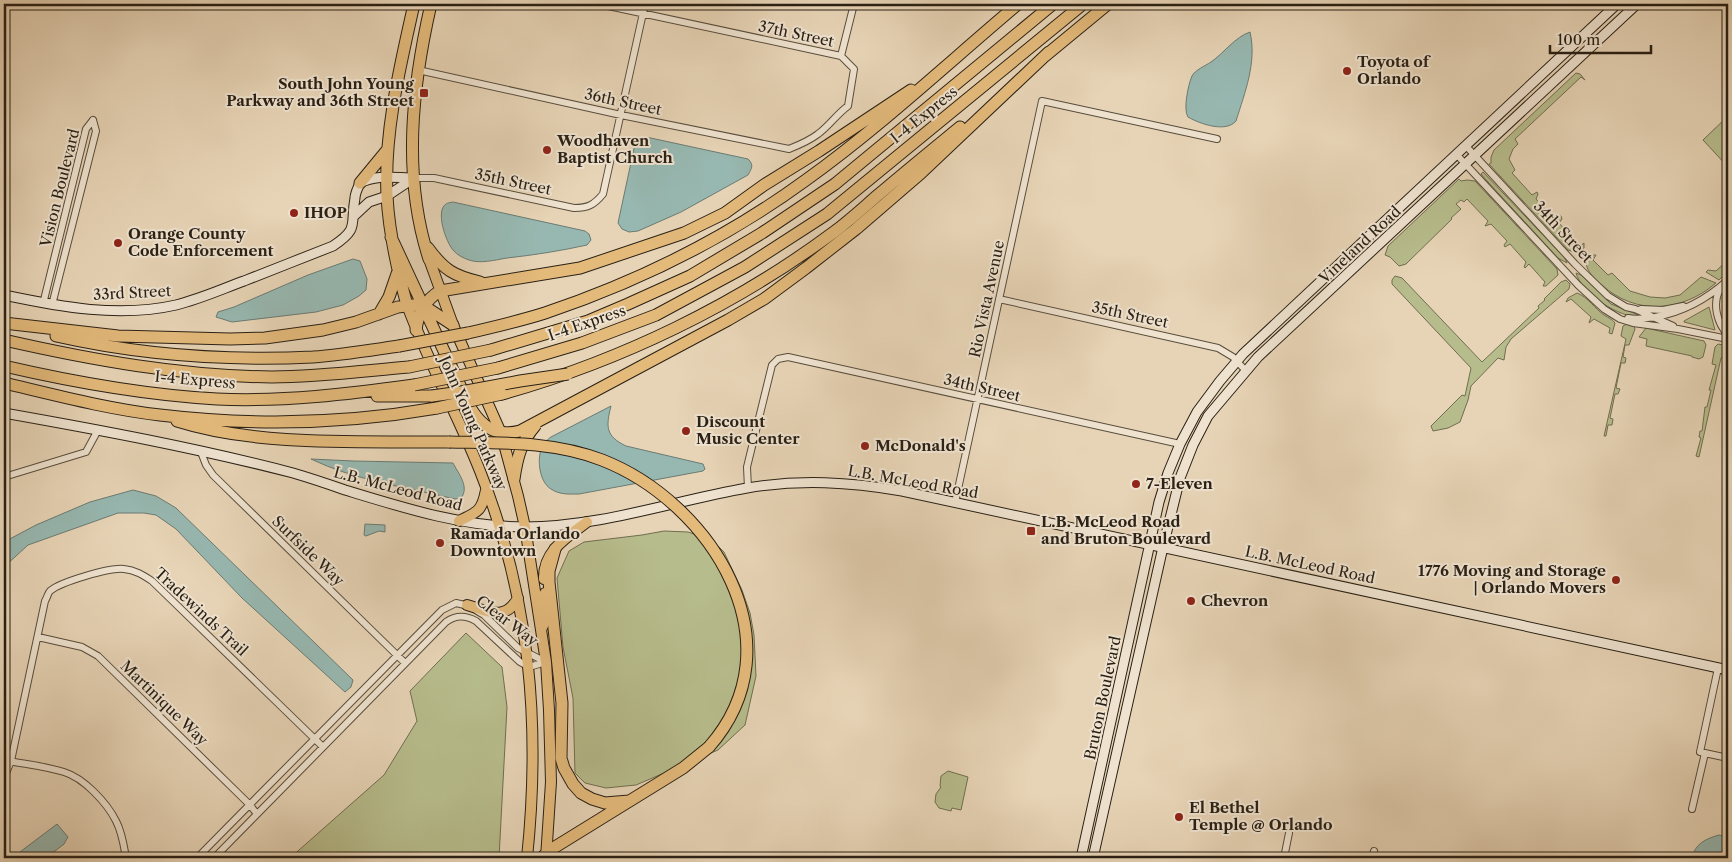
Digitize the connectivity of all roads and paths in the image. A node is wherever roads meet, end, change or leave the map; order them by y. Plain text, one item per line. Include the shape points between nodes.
1 (414, 4) edge
2 (431, 4) edge
3 (599, 4) edge
4 (645, 4) edge
5 (854, 4) edge
6 (1018, 4) edge
7 (1044, 4) edge
8 (1053, 4) edge
9 (1083, 4) edge
10 (1108, 4) edge
11 (1617, 4) edge
12 (1636, 4) edge
13 (643, 13) junction
14 (1031, 22) junction
15 (1568, 51) junction
16 (1049, 52) junction
17 (841, 56) junction
18 (1577, 60) junction
19 (418, 70) junction
20 (934, 76) junction
21 (621, 114) junction
22 (1217, 139) dead end
23 (1466, 146) junction
24 (388, 149) junction
25 (1457, 155) junction
26 (1475, 156) junction
27 (1466, 165) junction
28 (387, 177) junction
29 (414, 178) junction
30 (360, 183) junction
31 (387, 196) junction
32 (354, 216) junction
33 (391, 237) junction
34 (423, 241) junction
35 (429, 259) joint
36 (398, 270) junction
37 (1728, 280) edge
38 (488, 284) junction
39 (1722, 286) junction
40 (440, 291) junction
41 (4, 295) edge
42 (1000, 299) junction
43 (1699, 302) junction
44 (48, 304) junction
45 (407, 305) junction
46 (424, 306) junction
47 (1635, 309) junction
48 (1604, 310) junction
49 (379, 314) junction
50 (1654, 317) junction
51 (4, 323) edge
52 (453, 325) junction
53 (1678, 329) junction
54 (416, 330) junction
55 (1728, 335) edge
56 (1728, 339) edge
57 (4, 340) edge
58 (1237, 361) junction
59 (4, 366) edge
60 (1246, 371) junction
61 (568, 374) junction
62 (4, 383) edge
63 (323, 397) junction
64 (978, 400) junction
65 (4, 413) edge
66 (159, 415) junction
67 (540, 421) junction
68 (98, 430) junction
69 (501, 433) junction
70 (1180, 444) junction
71 (200, 452) junction
72 (4, 477) edge
73 (514, 479) junction
74 (748, 488) junction
75 (487, 489) junction
76 (955, 503) junction
77 (459, 521) junction
78 (586, 522) junction
79 (500, 526) junction
80 (525, 527) junction
81 (1151, 544) junction
82 (1163, 547) junction
83 (555, 549) junction
84 (518, 598) junction
85 (468, 605) junction
86 (541, 631) junction
87 (38, 638) junction
88 (527, 654) junction
89 (397, 655) junction
90 (546, 662) junction
91 (404, 663) junction
92 (529, 667) junction
93 (1718, 668) junction
94 (1728, 670) edge
95 (315, 738) junction
96 (322, 746) junction
97 (1705, 753) junction
98 (1728, 758) edge
99 (7, 760) edge
100 (4, 778) edge
101 (629, 800) junction
102 (250, 804) junction
103 (1093, 806) junction
104 (1105, 808) junction
105 (1692, 809) dead end
106 (257, 814) junction
107 (1289, 833) dead end
108 (1374, 850) dead end
109 (544, 857) edge
110 (126, 858) edge
111 (197, 858) edge
112 (214, 858) edge
113 (527, 858) edge
114 (1081, 858) edge
115 (1094, 858) edge
116 (1284, 858) edge
117 (1372, 858) edge

1 - 24 highway, John Young Parkway via 396,84
2 - 19 highway, John Young Parkway
3 - 13 street, 37th Street
4 - 13 street
5 - 17 street
6 - 20 highway
7 - 14 highway
8 - 14 highway, I-4 Express
9 - 63 highway, I-4 Express, bridge via 827,214 745,268 656,314 582,343 498,368 414,385
10 - 16 highway
11 - 15 street, Vineland Road
12 - 18 street, Vineland Road
13 - 17 street, 37th Street
13 - 21 street
14 - 57 highway, I-4 Express, bridge via 834,184 762,233 690,276 588,321 448,360 319,376 228,376 160,370
15 - 18 street
15 - 23 street, Vineland Road
16 - 61 highway via 847,222 806,252 705,313
16 - 67 highway via 856,229 764,299
17 - 21 street, 36th Street via 854,68 848,106 820,133 789,149
18 - 26 street, Vineland Road
19 - 21 street, 36th Street
19 - 29 highway, John Young Parkway via 413,119
20 - 38 highway via 725,213 684,233 580,268
20 - 51 highway, bridge via 882,122 756,214 698,247 623,283 544,313 468,333 314,357 198,357 98,345
21 - 29 street, 35th Street via 603,194 593,205 574,208 434,178
22 - 42 street, Rio Vista Avenue via 1042,101
23 - 25 street, Vineland Road
23 - 26 street, 34th Street
24 - 28 highway, John Young Parkway
24 - 30 highway
25 - 27 street, 34th Street
25 - 58 street, Vineland Road
26 - 27 street, Vineland Road
26 - 47 street, 34th Street via 1595,284 1618,303
27 - 48 street, 34th Street
27 - 60 street, Vineland Road
28 - 29 street
28 - 30 street
28 - 31 highway, John Young Parkway
29 - 31 street, 33rd Street
29 - 34 highway, John Young Parkway
30 - 32 street, 33rd Street
31 - 32 street, 33rd Street via 368,202
31 - 33 highway, John Young Parkway
32 - 44 street, 33rd Street via 348,234 333,246 191,300 133,310 90,310
33 - 36 highway, John Young Parkway
33 - 46 highway
34 - 35 highway, John Young Parkway
34 - 38 highway via 448,271
35 - 40 main road, John Young Parkway
36 - 45 highway, John Young Parkway
36 - 49 highway
37 - 39 street
38 - 40 highway
39 - 43 street
39 - 55 street via 1717,295 1717,313
40 - 46 highway
40 - 52 main road, John Young Parkway
41 - 44 street, 33rd Street
42 - 58 street, 35th Street via 1218,348
42 - 64 street, Rio Vista Avenue
43 - 47 street via 1663,310
43 - 50 street, 34th Street via 1679,312
44 - 44 street, Vision Boulevard via 96,131 93,120 86,129
45 - 46 highway
45 - 49 highway
45 - 54 main road, John Young Parkway
46 - 52 highway
46 - 54 highway
46 - 69 highway via 471,409 484,426
47 - 50 street, 34th Street
48 - 50 street, 34th Street via 1632,319
48 - 53 street, 34th Street via 1633,323
49 - 51 highway via 312,332 248,339 118,336
50 - 53 street, 34th Street
52 - 69 main road, John Young Parkway
53 - 56 street, 34th Street
54 - 75 main road, John Young Parkway
58 - 60 street, 35th Street
58 - 70 street, Vineland Road via 1196,412
59 - 63 highway, I-4 Express via 101,386 217,399
60 - 82 street, Vineland Road via 1208,416 1193,445 1180,478
61 - 63 highway, bridge via 432,396
61 - 66 highway, bridge via 502,394 384,416 249,422
62 - 66 highway
64 - 70 street, 34th Street
64 - 74 street, 34th Street via 788,357 778,359 772,365 747,468
64 - 76 street, Rio Vista Avenue
65 - 68 street, L.B. McLeod Road
66 - 101 highway, bridge via 202,429 247,436 540,445 566,449 613,465 666,498 693,524 725,570 746,629 747,666 741,695 729,720 709,747 683,768
67 - 69 highway via 520,431
67 - 73 highway via 521,446
68 - 71 street, L.B. McLeod Road
68 - 72 street via 86,452
69 - 73 main road, John Young Parkway
70 - 81 street, Vineland Road via 1159,502
71 - 77 street, L.B. McLeod Road via 294,473
71 - 89 street, Surfside Way via 213,475
73 - 80 main road, John Young Parkway
74 - 76 street, L.B. McLeod Road via 818,481 902,491
74 - 78 street, L.B. McLeod Road
75 - 77 main road via 479,511
75 - 79 main road, John Young Parkway
76 - 81 street, L.B. McLeod Road
77 - 79 street, L.B. McLeod Road
78 - 80 street, L.B. McLeod Road
78 - 83 main road
79 - 80 street, L.B. McLeod Road
79 - 84 main road, John Young Parkway
80 - 86 main road, John Young Parkway
81 - 82 street, L.B. McLeod Road
81 - 103 street, Bruton Boulevard
82 - 93 street, L.B. McLeod Road
82 - 104 street, Bruton Boulevard
83 - 86 main road via 544,570 547,617
83 - 101 highway via 549,582 562,703 562,763 571,782 589,797 605,803
84 - 85 main road via 514,605 498,613
84 - 88 main road, John Young Parkway
85 - 88 street, Clear Way via 484,615
85 - 89 street, Clear Way via 456,603 442,610
86 - 90 main road, John Young Parkway
87 - 95 street, Tradewinds Trail via 49,592 60,585 111,569 140,572
87 - 99 street, Tradewinds Trail
87 - 102 street, Martinique Way via 82,647 98,656
88 - 90 street, Clear Way
88 - 92 main road, John Young Parkway
89 - 91 street, Surfside Way
89 - 95 street, Clear Way
90 - 92 street, Clear Way
90 - 109 main road, John Young Parkway via 551,782
91 - 92 street, Clear Way via 446,622 462,616 476,621
91 - 96 street, Clear Way
92 - 113 main road, John Young Parkway via 533,768
93 - 94 street, L.B. McLeod Road
93 - 97 street via 1700,752
95 - 96 street, Tradewinds Trail
95 - 102 street, Clear Way
96 - 106 street, Clear Way
97 - 98 street
97 - 105 street
99 - 100 street, Tradewinds Trail
99 - 110 street via 66,772 88,786 116,821
101 - 109 highway
102 - 106 street, Martinique Way
102 - 111 street, Clear Way
103 - 104 street
103 - 114 street, Bruton Boulevard
104 - 115 street, Bruton Boulevard
106 - 112 street, Clear Way
107 - 116 street
108 - 117 street

